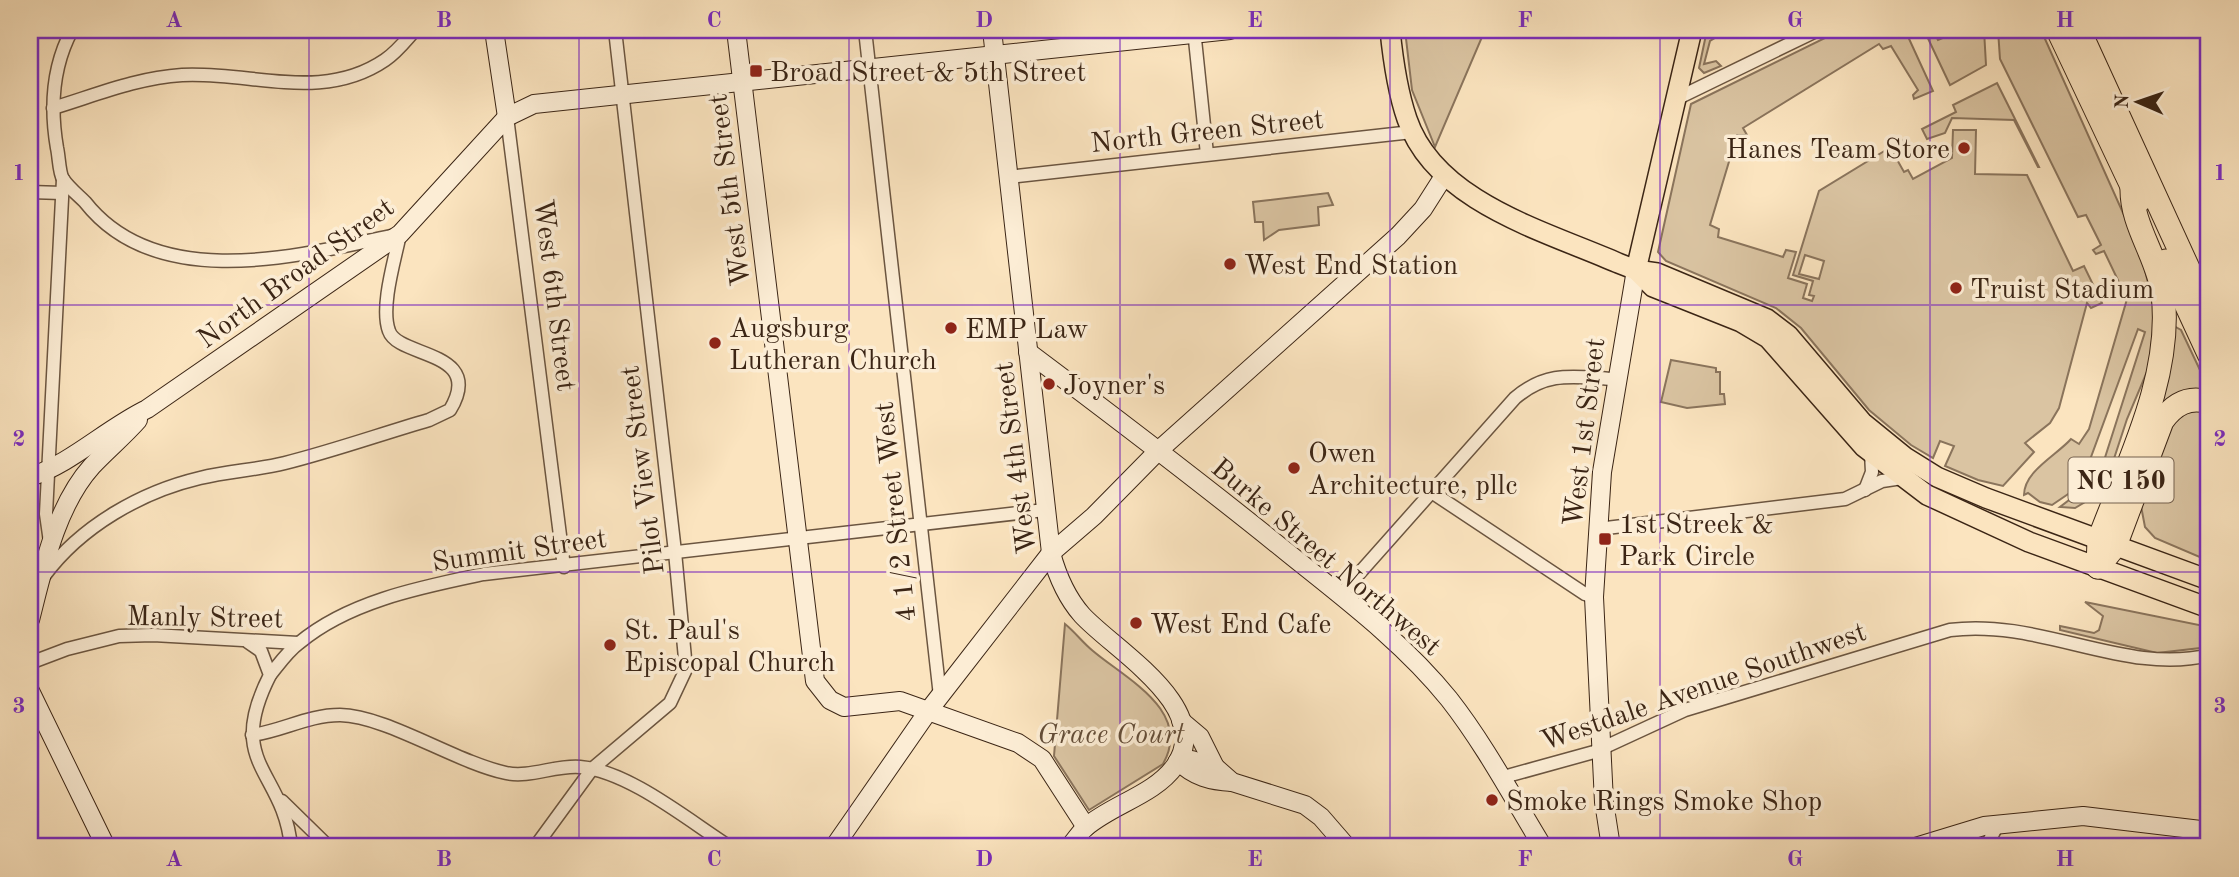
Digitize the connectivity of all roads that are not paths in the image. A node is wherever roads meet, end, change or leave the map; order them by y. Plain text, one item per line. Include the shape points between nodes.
1 (72, 30) edge
2 (415, 30) edge
3 (494, 30) edge
4 (615, 30) edge
5 (736, 30) edge
6 (865, 30) edge
7 (992, 30) edge
8 (1230, 30) edge
9 (1390, 30) edge
10 (1692, 30) edge
11 (1818, 30) edge
12 (2058, 30) edge
13 (2079, 30) edge
14 (1194, 32) edge
15 (995, 55) junction
16 (869, 69) junction
17 (742, 82) junction
18 (622, 95) junction
19 (1678, 98) junction
20 (53, 108) junction
21 (507, 117) junction
22 (1412, 132) junction
23 (1207, 154) junction
24 (1444, 176) junction
25 (1008, 177) junction
26 (63, 179) junction
27 (2132, 188) junction
28 (30, 191) edge
29 (62, 194) junction
30 (400, 234) junction
31 (1636, 270) junction
32 (2190, 272) junction
33 (2209, 296) edge
34 (2209, 314) edge
35 (1028, 352) junction
36 (2209, 354) edge
37 (1615, 379) junction
38 (2209, 402) edge
39 (147, 409) junction
40 (1158, 451) junction
41 (1871, 453) junction
42 (49, 471) junction
43 (30, 477) edge
44 (1902, 478) junction
45 (1865, 490) junction
46 (1433, 493) junction
47 (1046, 513) junction
48 (921, 525) junction
49 (1078, 529) junction
50 (1598, 529) junction
51 (796, 539) junction
52 (2107, 543) junction
53 (51, 545) junction
54 (675, 552) junction
55 (1051, 553) junction
56 (564, 567) junction
57 (2098, 567) junction
58 (44, 576) junction
59 (2209, 580) edge
60 (1340, 595) junction
61 (1594, 597) junction
62 (2209, 608) edge
63 (30, 620) edge
64 (248, 642) junction
65 (298, 643) junction
66 (2209, 655) edge
67 (30, 663) edge
68 (270, 675) junction
69 (30, 691) edge
70 (940, 696) junction
71 (929, 710) junction
72 (1181, 721) junction
73 (252, 735) junction
74 (1601, 749) junction
75 (1178, 761) junction
76 (592, 769) junction
77 (1213, 774) junction
78 (1500, 778) junction
79 (1156, 784) junction
80 (277, 795) junction
81 (1998, 824) junction
82 (1086, 827) junction
83 (2201, 836) edge
84 (326, 846) edge
85 (106, 847) edge
86 (291, 847) edge
87 (535, 847) edge
88 (730, 847) edge
89 (834, 847) edge
90 (1069, 847) edge
91 (1347, 847) edge
92 (1543, 847) edge
93 (1611, 847) edge
94 (1916, 847) edge
95 (1986, 847) edge

1 - 20 street via 57,62
2 - 20 street via 385,60 332,82 298,84 231,75 178,75 145,79
3 - 21 street, West 6th Street
4 - 18 street, Pilot View Street
5 - 17 street, West 5th Street
6 - 16 street, 4 1/2 Street West
7 - 15 street, West 4th Street
8 - 14 street, North Broad Street
9 - 22 main road via 1397,85
10 - 19 main road, West 1st Street
11 - 19 street
12 - 27 highway
13 - 32 highway
14 - 15 street, North Broad Street
14 - 23 street
15 - 16 street, North Broad Street
15 - 25 street, West 4th Street
16 - 17 street, North Broad Street
16 - 48 street, 4 1/2 Street West
17 - 18 street, North Broad Street
17 - 51 street, West 5th Street
18 - 21 street, North Broad Street via 534,104
18 - 54 street, Pilot View Street
19 - 31 main road, West 1st Street
20 - 26 street
21 - 30 street, North Broad Street
21 - 56 street, West 6th Street
22 - 23 street, North Green Street
22 - 24 main road
23 - 25 street, North Green Street
24 - 31 main road via 1489,207
24 - 40 street via 1398,236
25 - 35 street, West 4th Street
26 - 29 street
26 - 30 street via 116,232 151,248 208,260 251,262
27 - 36 highway
27 - 52 highway, NC 150 via 2132,206 2160,277 2164,350
28 - 29 street
29 - 42 street
30 - 39 street, North Broad Street
30 - 58 street via 388,294 388,328 396,341 432,353 447,365 458,386 450,410 313,456 200,478 145,496 70,548
31 - 37 street, West 1st Street
31 - 41 main road via 1653,287 1741,322 1768,338
31 - 52 main road via 1657,273 1767,319 1796,344 1862,422 1921,468 1969,492
32 - 33 highway via 2202,281
32 - 34 highway
35 - 40 street, Burke Street Northwest
35 - 47 street, West 4th Street
37 - 46 street via 1564,376 1532,384
37 - 50 street, West 1st Street
38 - 52 highway via 2185,401 2162,421
39 - 42 street, North Broad Street
39 - 53 street via 75,489
40 - 49 street
40 - 60 street, Burke Street Northwest
41 - 44 main road
41 - 45 street via 1872,472
42 - 43 street, North Broad Street
42 - 53 street via 46,514
44 - 45 street
44 - 57 main road via 1960,512
45 - 50 street via 1845,499
46 - 60 street
46 - 61 street
47 - 48 street, Summit Street
47 - 49 street via 1058,525
47 - 55 street, West 4th Street
48 - 51 street, Summit Street
48 - 70 street, 4 1/2 Street West
49 - 55 street
50 - 61 street, West 1st Street
51 - 54 street, Summit Street
51 - 71 street, West 5th Street via 812,667 821,692 844,707 900,701
52 - 57 highway
52 - 59 main road
53 - 58 street
54 - 56 street, Summit Street
54 - 76 street, Pilot View Street via 683,680 670,703
55 - 70 street
55 - 72 street, West 4th Street via 1055,570 1080,612 1163,688
56 - 65 street, Summit Street via 484,574 414,589 350,613
57 - 62 main road
58 - 63 street
60 - 78 street, Burke Street Northwest via 1426,673 1463,719
61 - 74 street, West 1st Street
64 - 65 street, Manly Street
64 - 67 street, Manly Street via 119,636
64 - 68 street via 261,651
65 - 68 street, Summit Street
66 - 74 street, Westdale Avenue Southwest via 2166,661 2017,630 1950,630 1685,710
68 - 73 street, Summit Street via 260,694
69 - 85 street
70 - 71 street
71 - 82 street, West 5th Street via 1018,743 1042,759
71 - 89 street
72 - 75 street via 1184,739
72 - 77 street, West 4th Street via 1200,737
73 - 76 street via 305,718 343,715 507,773 564,766
73 - 80 street, Summit Street via 259,766
74 - 78 street, Westdale Avenue Southwest
74 - 93 street, West 1st Street
75 - 77 street via 1192,760
75 - 79 street
76 - 87 street, Pilot View Street
76 - 88 street via 625,781
77 - 79 street
77 - 91 street via 1305,805
78 - 92 street, Burke Street Northwest
79 - 82 street
80 - 84 street
80 - 86 street, Summit Street
81 - 83 street via 2083,816
81 - 94 street
81 - 95 street
82 - 90 street

